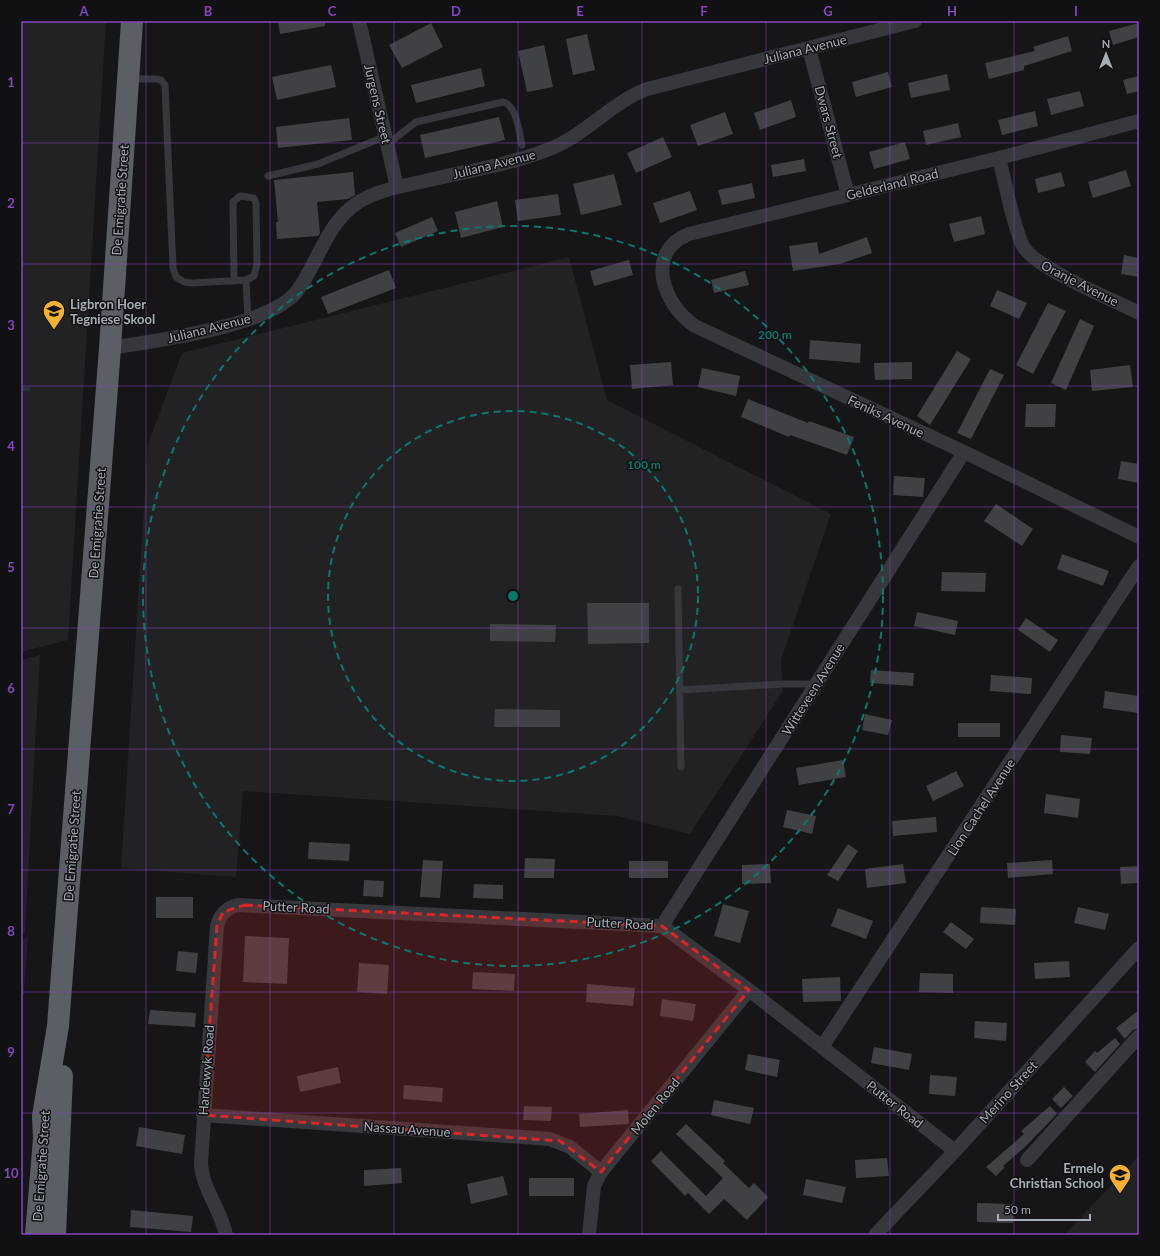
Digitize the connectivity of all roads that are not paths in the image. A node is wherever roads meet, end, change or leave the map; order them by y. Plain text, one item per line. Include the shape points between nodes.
1 (132, 21) edge
2 (359, 21) edge
3 (915, 21) edge
4 (809, 48) junction
5 (128, 79) junction
6 (1139, 120) edge
7 (387, 140) junction
8 (522, 145) dead end
9 (999, 158) junction
10 (268, 176) dead end
11 (398, 187) junction
12 (848, 195) junction
13 (662, 267) joint
14 (246, 280) junction
15 (234, 281) junction
16 (1139, 313) edge
17 (248, 319) junction
18 (110, 348) junction
19 (964, 452) junction
20 (1139, 537) edge
21 (1139, 566) edge
22 (678, 589) dead end
23 (816, 684) junction
24 (680, 690) junction
25 (681, 766) dead end
26 (232, 906) joint
27 (662, 926) junction
28 (1136, 955) edge
29 (750, 990) junction
30 (58, 1026) junction
31 (1139, 1036) edge
32 (822, 1047) junction
33 (203, 1115) junction
34 (955, 1151) junction
35 (1027, 1160) dead end
36 (601, 1172) junction
37 (36, 1235) edge
38 (55, 1235) edge
39 (226, 1235) edge
40 (589, 1235) edge
41 (875, 1235) edge

1 - 5 highway, De Emigratie Street
2 - 7 street, Jurgens Street
3 - 4 street, Juliana Avenue
4 - 11 street, Juliana Avenue via 647,89 623,99 577,135 547,150 518,160
4 - 12 street, Dwars Street
5 - 15 lane via 157,79 165,85 176,277 184,282
5 - 18 highway, De Emigratie Street
6 - 9 street, Gelderland Road
7 - 8 lane via 416,122 502,102 512,108
7 - 10 lane via 318,164
7 - 11 street, Jurgens Street
9 - 12 street, Gelderland Road
9 - 16 street, Oranje Avenue via 1018,231 1027,252 1042,265
11 - 17 street, Juliana Avenue via 358,203 342,215 297,291 274,310
12 - 13 street, Gelderland Road via 682,237 667,249
13 - 19 street, Feniks Avenue via 671,301 683,317 695,326
14 - 15 lane
14 - 15 lane via 254,276 257,268 256,211 254,198 244,196 237,197 233,202
14 - 17 lane
17 - 18 street, Juliana Avenue via 196,332
18 - 30 highway, De Emigratie Street
19 - 20 street, Feniks Avenue
19 - 23 street, Witteveen Avenue
21 - 32 street, Lion Cachel Avenue
22 - 24 lane
23 - 24 lane
23 - 27 street, Witteveen Avenue
24 - 25 lane
26 - 27 street, Putter Road via 282,906
26 - 33 street, Hardewyk Road via 223,912 217,926
27 - 29 street, Putter Road
28 - 34 street, Merino Street
29 - 32 street, Putter Road
29 - 36 street, Molen Road
30 - 37 highway, De Emigratie Street via 43,1116 44,1139
30 - 38 highway, De Emigratie Street via 62,1071
31 - 35 street
32 - 34 street, Putter Road
33 - 36 street, Nassau Avenue via 550,1139 570,1147
33 - 39 street, Hardewyk Road via 201,1169
34 - 41 street, Merino Street
36 - 40 street, Molen Road via 594,1186

